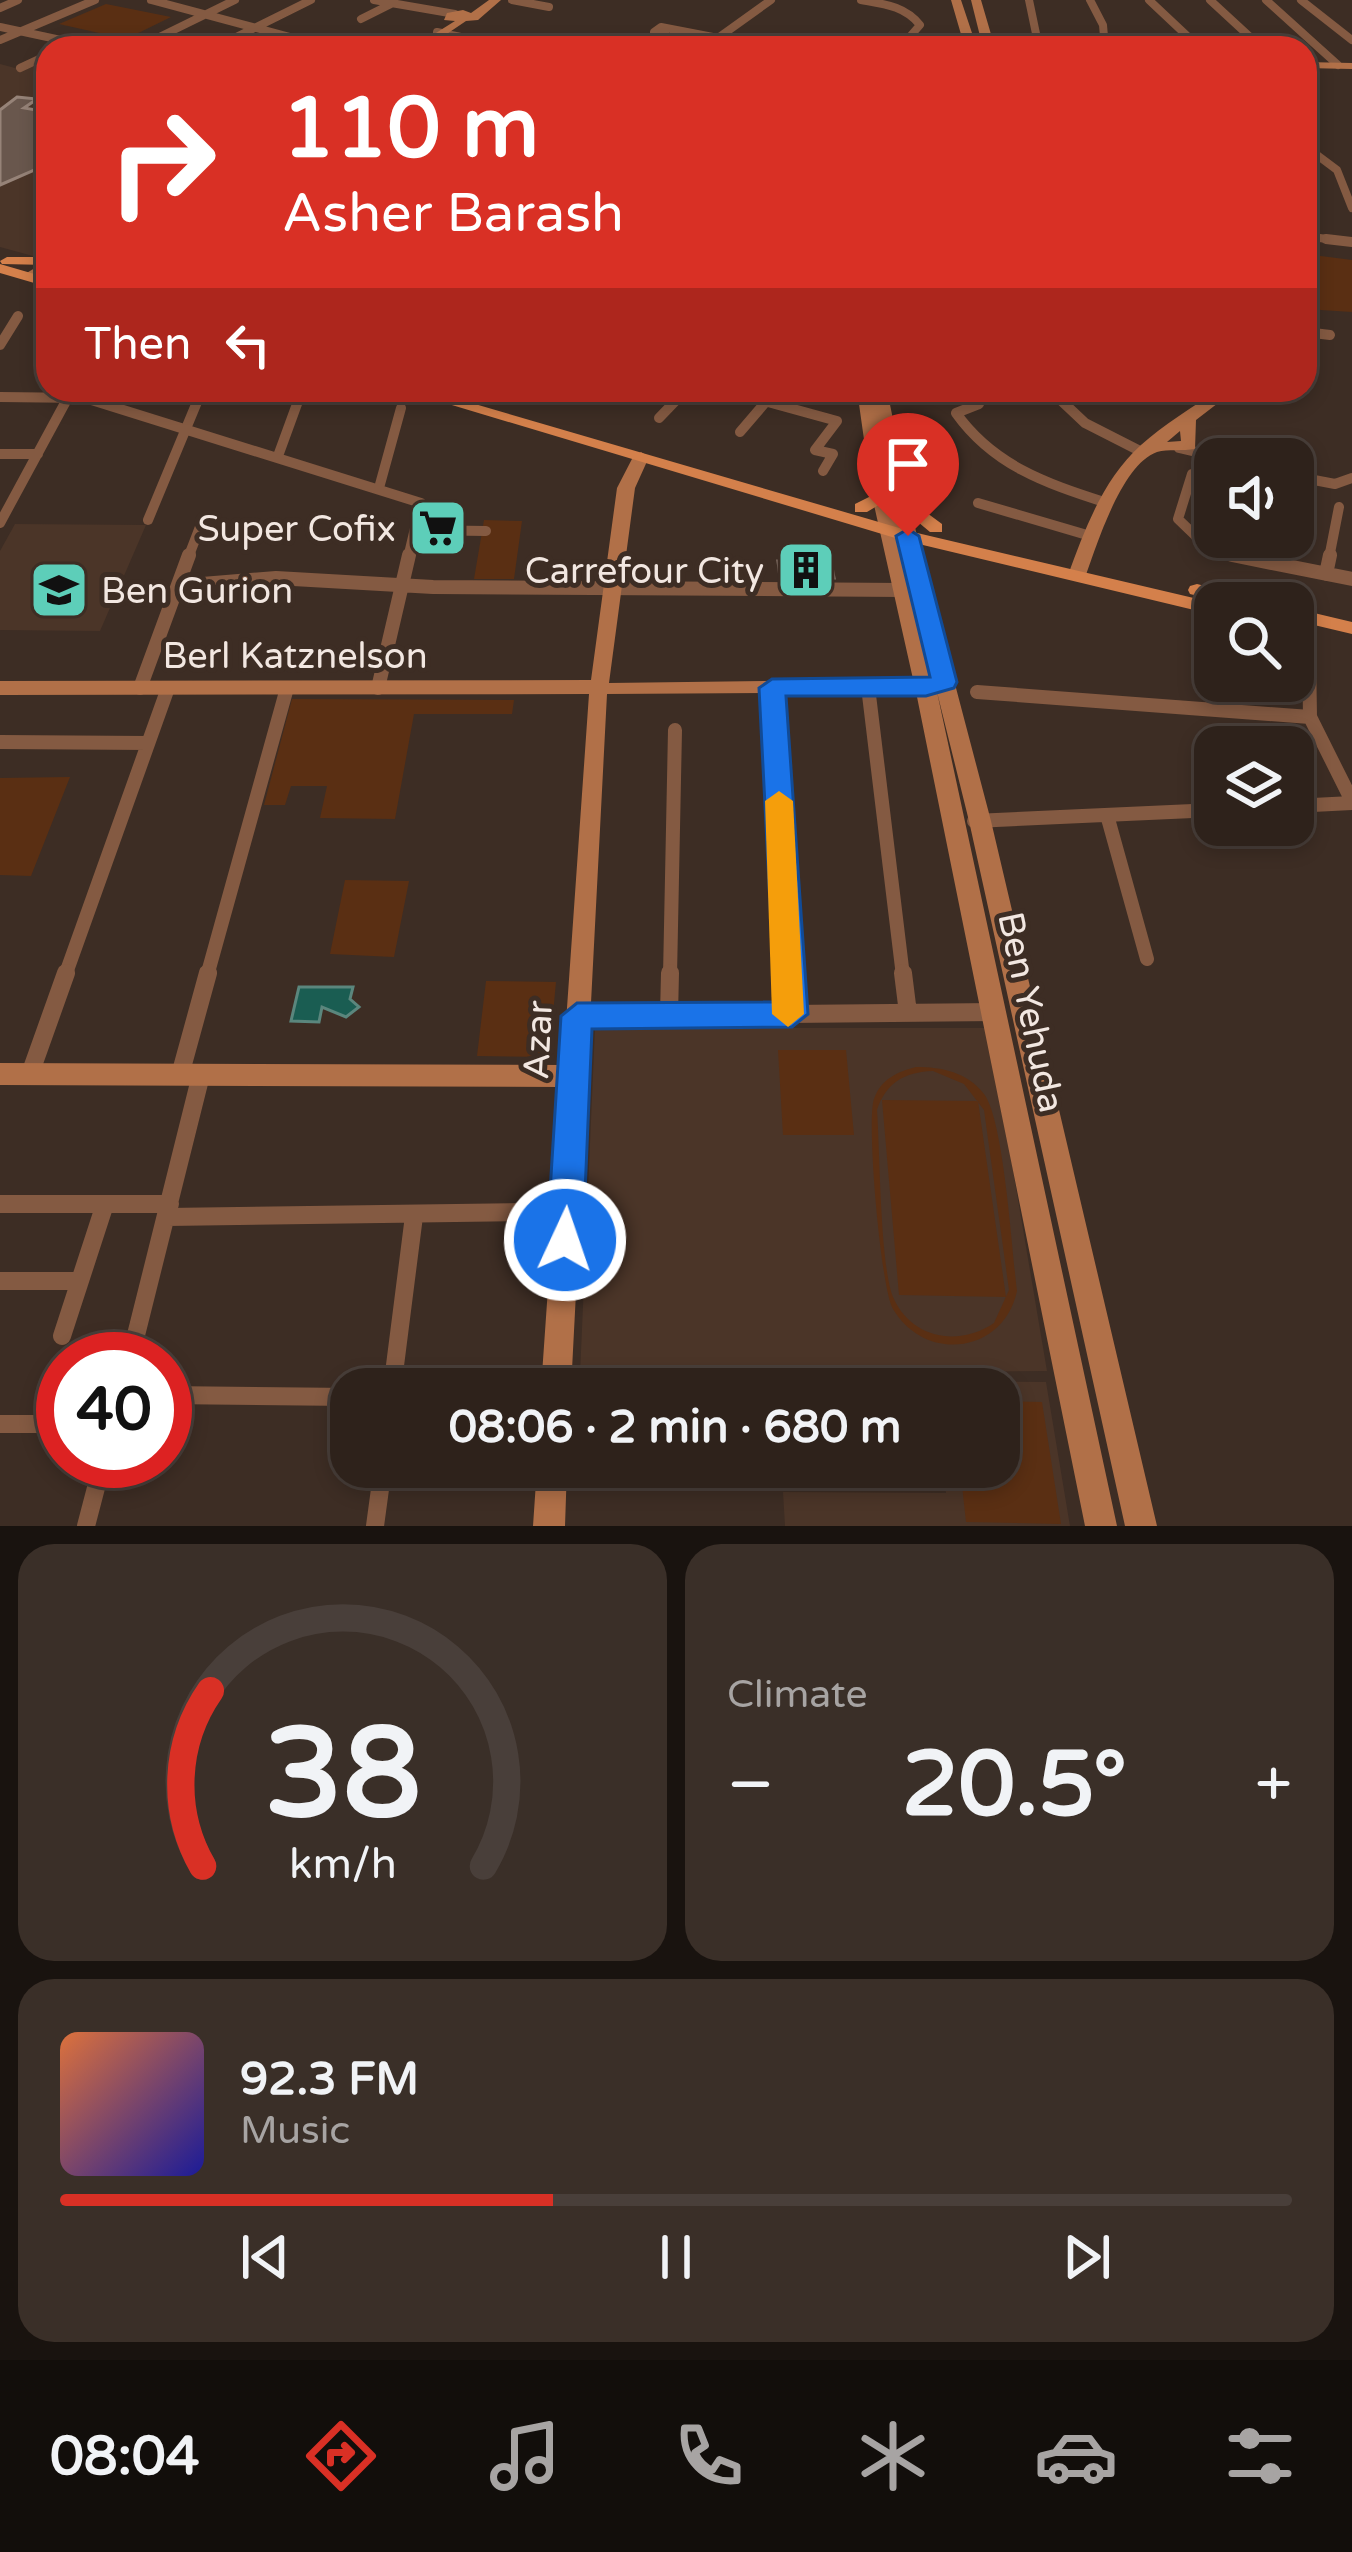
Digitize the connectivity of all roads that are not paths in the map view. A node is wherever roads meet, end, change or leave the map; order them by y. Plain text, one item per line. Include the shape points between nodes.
1 (18, 0) edge
2 (95, 0) edge
3 (235, 0) edge
4 (311, 0) edge
5 (374, 0) edge
6 (492, 0) edge
7 (512, 0) edge
8 (771, 0) edge
9 (861, 0) edge
10 (956, 0) edge
11 (976, 0) edge
12 (1029, 0) edge
13 (1090, 0) edge
14 (1149, 0) edge
15 (1210, 0) edge
16 (1266, 0) edge
17 (1300, 0) edge
18 (158, 1) edge
19 (391, 4) junction
20 (549, 7) dead end
21 (0, 8) edge
22 (209, 14) junction
23 (455, 16) junction
24 (361, 19) dead end
25 (258, 26) junction
26 (0, 27) edge
27 (21, 31) junction
28 (437, 32) junction
29 (665, 34) dead end
30 (44, 36) edge
31 (162, 36) edge
32 (238, 36) edge
33 (292, 36) edge
34 (429, 36) edge
35 (431, 36) edge
36 (456, 36) edge
37 (708, 36) edge
38 (721, 36) edge
39 (910, 36) edge
40 (967, 36) edge
41 (986, 36) edge
42 (1036, 36) edge
43 (1104, 36) edge
44 (1187, 36) edge
45 (1249, 36) edge
46 (1311, 36) edge
47 (0, 40) edge
48 (1352, 40) edge
49 (1317, 41) edge
50 (36, 61) edge
51 (1344, 62) edge
52 (20, 68) dead end
53 (1317, 155) edge
54 (1352, 208) edge
55 (1317, 238) edge
56 (1352, 242) edge
57 (2, 263) edge
58 (36, 269) edge
59 (36, 269) edge
60 (0, 316) edge
61 (1317, 333) edge
62 (1330, 335) dead end
63 (0, 345) edge
64 (36, 395) edge
65 (0, 397) edge
66 (65, 402) edge
67 (100, 402) edge
68 (197, 402) edge
69 (298, 402) edge
70 (453, 402) edge
71 (488, 402) edge
72 (674, 402) edge
73 (766, 402) joint
74 (868, 402) edge
75 (881, 402) edge
76 (1063, 402) edge
77 (1213, 402) edge
78 (979, 404) dead end
79 (401, 408) dead end
80 (659, 418) dead end
81 (187, 428) junction
82 (740, 432) dead end
83 (1170, 440) junction
84 (1194, 450) edge
85 (0, 454) edge
86 (38, 454) junction
87 (278, 456) junction
88 (641, 457) junction
89 (823, 471) dead end
90 (1192, 473) dead end
91 (1352, 478) edge
92 (1314, 480) edge
93 (379, 488) junction
94 (979, 502) dead end
95 (1104, 502) junction
96 (1339, 507) dead end
97 (862, 515) junction
98 (202, 519) dead end
99 (148, 520) dead end
100 (0, 523) edge
101 (896, 524) junction
102 (415, 530) junction
103 (486, 531) dead end
104 (936, 535) junction
105 (1087, 535) junction
106 (1079, 568) junction
107 (1326, 574) junction
108 (1352, 579) edge
109 (178, 586) junction
110 (403, 586) junction
111 (610, 589) junction
112 (902, 590) junction
113 (1194, 592) edge
114 (1194, 602) edge
115 (1314, 619) edge
116 (1352, 628) edge
117 (1314, 632) edge
118 (1352, 641) edge
119 (935, 685) junction
120 (0, 688) edge
121 (140, 688) junction
122 (168, 688) junction
123 (287, 688) junction
124 (378, 688) junction
125 (601, 688) junction
126 (772, 688) junction
127 (977, 692) dead end
128 (869, 695) dead end
129 (1310, 702) edge
130 (1310, 718) junction
131 (675, 730) dead end
132 (0, 742) edge
133 (148, 742) junction
134 (1352, 802) edge
135 (1314, 805) edge
136 (1194, 811) edge
137 (1107, 815) junction
138 (968, 821) junction
139 (1147, 959) dead end
140 (996, 1012) junction
141 (908, 1013) junction
142 (792, 1014) junction
143 (669, 1015) junction
144 (577, 1016) junction
145 (0, 1074) edge
146 (30, 1074) junction
147 (191, 1075) junction
148 (574, 1076) junction
149 (0, 1204) edge
150 (105, 1204) junction
151 (168, 1211) junction
152 (531, 1212) dead end
153 (414, 1216) junction
154 (79, 1280) junction
155 (0, 1281) edge
156 (63, 1332) edge
157 (137, 1332) edge
158 (395, 1368) edge
159 (557, 1368) edge
160 (192, 1395) edge
161 (330, 1397) edge
162 (0, 1424) edge
163 (36, 1424) edge
164 (96, 1488) edge
165 (380, 1488) edge
166 (551, 1488) edge
167 (86, 1526) edge
168 (375, 1526) edge
169 (548, 1526) edge
170 (1100, 1526) edge
171 (1141, 1526) edge

1 - 21 street
2 - 27 street
3 - 22 street
4 - 25 street
5 - 19 street
6 - 23 street
7 - 20 street
8 - 38 street
9 - 39 street via 917,18
10 - 40 street
11 - 41 street
12 - 42 street
13 - 43 street
14 - 44 street
15 - 45 street
16 - 46 street
17 - 48 street
18 - 22 street
19 - 23 street
19 - 24 street
22 - 25 street
22 - 31 street
23 - 28 street
23 - 34 street
25 - 32 street
25 - 33 street
26 - 27 street
27 - 30 street
27 - 47 street
28 - 35 street
28 - 36 street
29 - 37 street via 654,32
49 - 51 street
50 - 52 street
53 - 54 street via 1337,170
55 - 56 street
57 - 58 main road
57 - 59 main road
60 - 63 street via 18,316
61 - 62 street
64 - 65 street
66 - 86 street
67 - 81 street
68 - 81 street
69 - 87 street
70 - 88 main road
71 - 97 main road
72 - 80 street
73 - 82 street
73 - 89 street via 837,421 815,450 833,454
74 - 101 street
75 - 101 street
76 - 83 street via 1085,423
77 - 83 street
78 - 95 street via 956,413 981,446 1050,485
79 - 93 street
81 - 87 street
81 - 99 street
83 - 84 street
83 - 95 street
85 - 86 street
86 - 100 street
87 - 93 street
88 - 97 main road
88 - 111 street, Azar via 626,488
90 - 107 street via 1178,519 1193,541
91 - 92 street
93 - 102 street via 421,503
94 - 105 street
95 - 105 street
96 - 107 street
97 - 101 main road
97 - 101 main road
98 - 109 street
101 - 104 main road
101 - 104 main road
101 - 112 street, Ben Yehuda
101 - 119 street, Ben Yehuda
102 - 103 street
102 - 110 street
104 - 106 main road
105 - 106 street
106 - 113 main road
106 - 114 main road
107 - 108 street
109 - 110 street via 260,574
109 - 121 street
110 - 111 street
110 - 124 street
111 - 112 street
111 - 125 street, Azar
112 - 119 street, Ben Yehuda
115 - 116 main road
117 - 118 main road
119 - 126 street, Berl Katznelson
119 - 138 street, Ben Yehuda
120 - 121 street, Berl Katznelson
121 - 122 street, Berl Katznelson
122 - 123 street, Berl Katznelson
122 - 133 street
123 - 124 street, Berl Katznelson
123 - 147 street
124 - 125 street, Berl Katznelson
125 - 126 street, Berl Katznelson
125 - 144 street, Azar
126 - 142 street
127 - 130 street
128 - 141 street
129 - 130 street
130 - 134 street
131 - 143 street
132 - 133 street
133 - 146 street
134 - 135 street
136 - 137 street
137 - 138 street
137 - 139 street
138 - 140 street, Ben Yehuda
138 - 171 street, Ben Yehuda
140 - 141 street
140 - 170 street, Ben Yehuda
141 - 142 street
142 - 143 street
143 - 144 street
144 - 148 street, Azar
145 - 146 street
146 - 147 street
147 - 148 street
147 - 151 street
148 - 159 street, Azar
149 - 150 street
150 - 151 street
150 - 154 street
151 - 153 street
151 - 157 street
152 - 153 street
153 - 158 street
154 - 155 street
154 - 156 street
160 - 161 street
162 - 163 street
164 - 167 street
165 - 168 street
166 - 169 street

